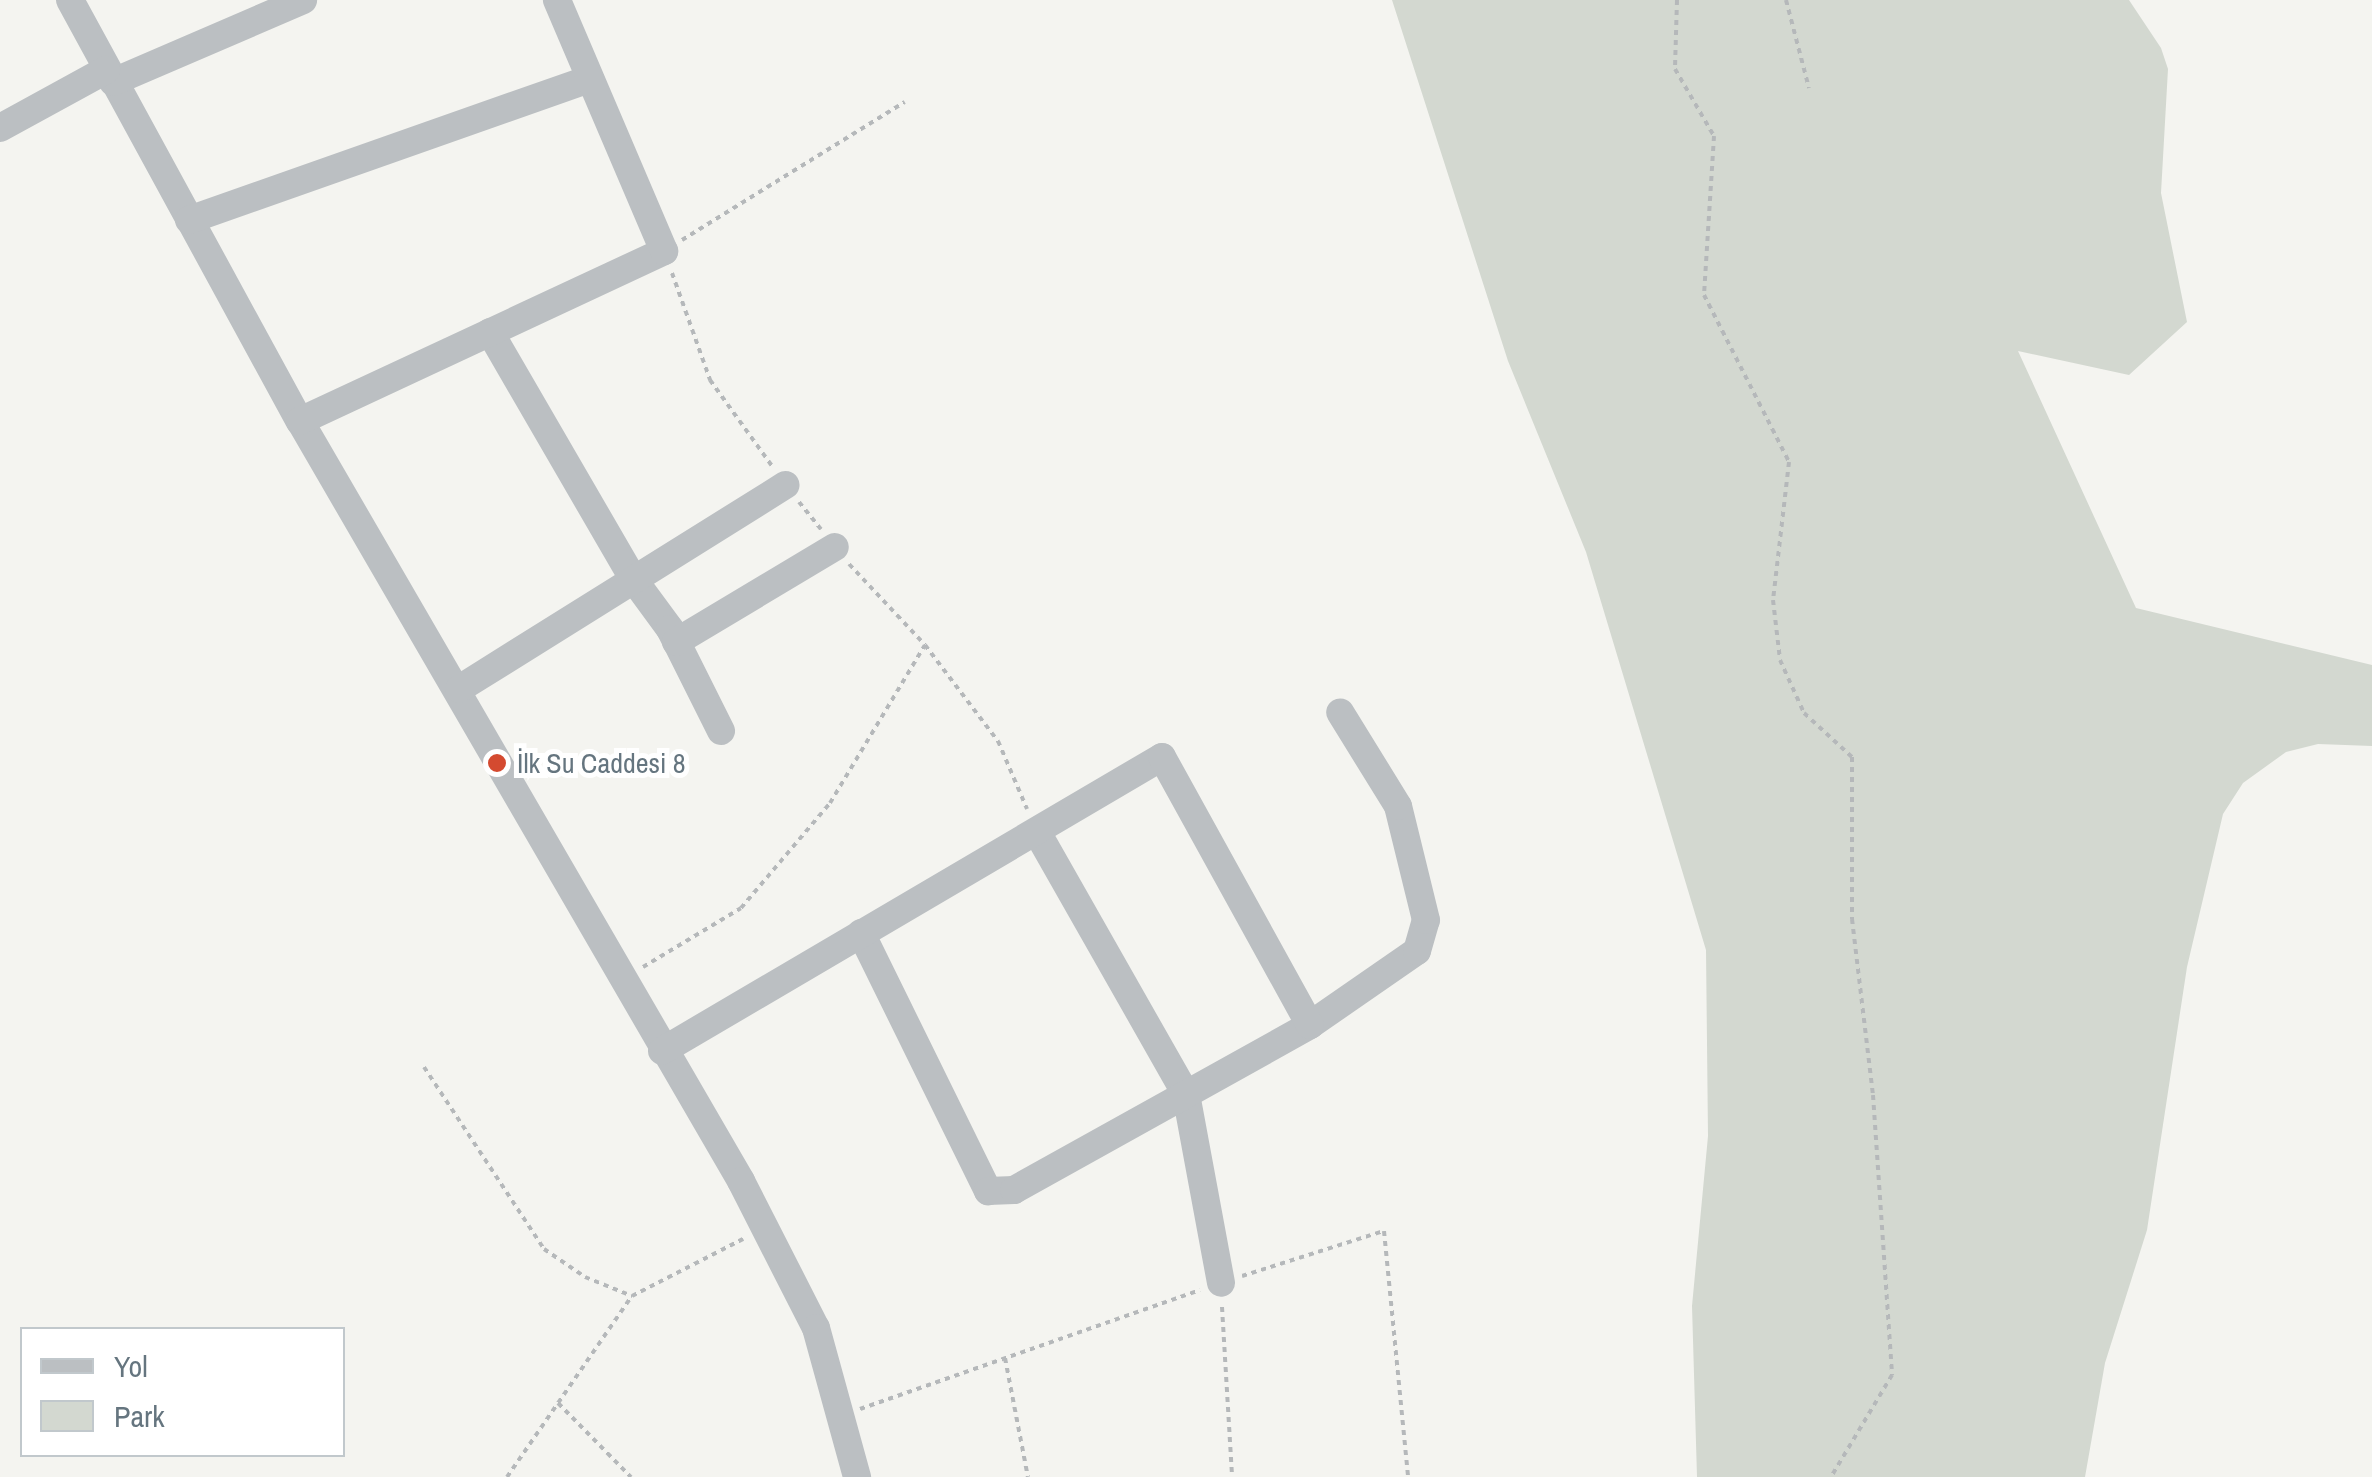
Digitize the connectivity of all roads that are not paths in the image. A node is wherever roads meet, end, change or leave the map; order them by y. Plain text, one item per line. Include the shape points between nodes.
1 (70, 0) edge
2 (304, 0) edge
3 (557, 0) edge
4 (110, 76) junction
5 (590, 78) junction
6 (0, 128) edge
7 (190, 220) junction
8 (490, 332) junction
9 (300, 421) junction
10 (786, 485) road end
11 (835, 547) road end
12 (634, 580) junction
13 (676, 642) junction
14 (459, 689) junction
15 (1340, 712) dead end
16 (721, 730) dead end
17 (1037, 832) junction
18 (862, 933) junction
19 (1310, 1025) junction
20 (662, 1050) junction
21 (1186, 1094) junction
22 (1221, 1282) road end
23 (857, 1477) edge

1 - 4 street
2 - 4 street
3 - 5 street
4 - 6 street
4 - 7 street
5 - 7 street
5 - 8 street via 664,251
7 - 9 street
8 - 9 street
8 - 12 street
9 - 14 street
10 - 12 street
11 - 13 street
12 - 13 street
12 - 14 street
13 - 16 street
14 - 20 street
15 - 19 street via 1398,806 1426,920 1417,952
17 - 18 street
17 - 19 street via 1162,757
17 - 21 street
18 - 20 street
18 - 21 street via 993,1195 1014,1190
19 - 21 street
20 - 23 street via 816,1328
21 - 22 street

